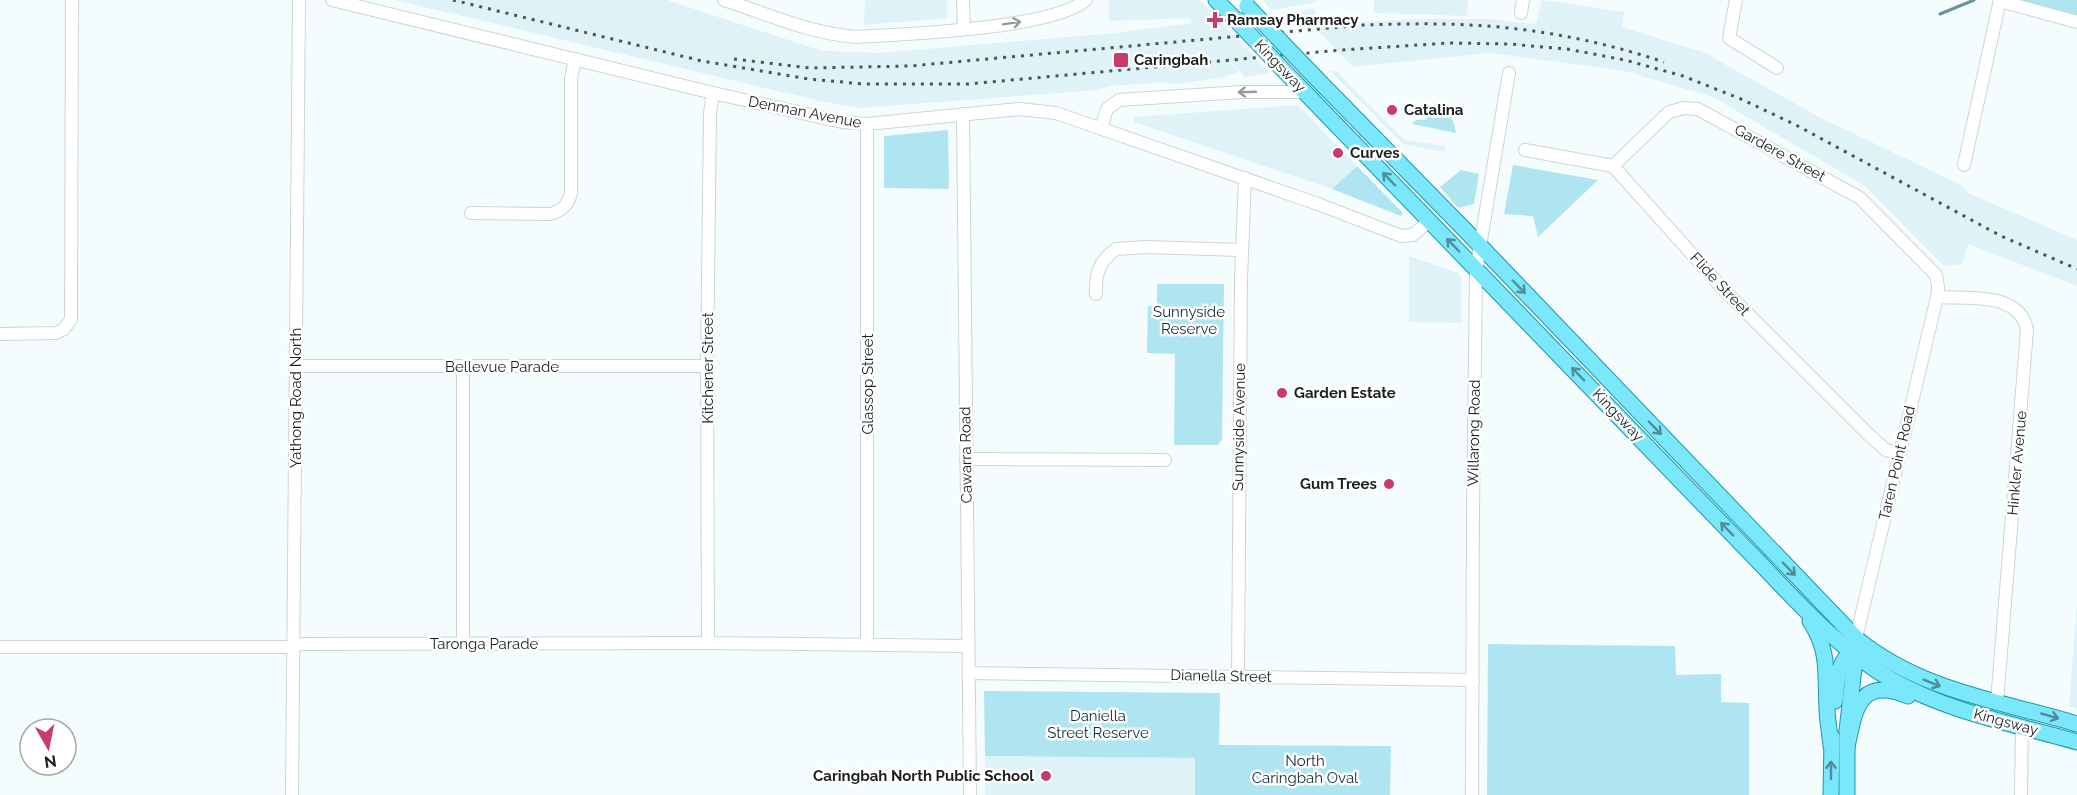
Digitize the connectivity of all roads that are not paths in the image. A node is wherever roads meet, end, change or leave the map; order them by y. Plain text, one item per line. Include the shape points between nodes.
1 (72, 0) edge
2 (299, 0) edge
3 (332, 0) edge
4 (724, 0) edge
5 (963, 0) edge
6 (1086, 0) edge
7 (1216, 0) edge
8 (1736, 0) edge
9 (2000, 1) edge
10 (1244, 3) edge
11 (2077, 22) edge
12 (964, 29) junction
13 (575, 59) junction
14 (1777, 68) dead end
15 (1509, 73) dead end
16 (1306, 92) junction
17 (713, 93) junction
18 (963, 114) junction
19 (867, 124) junction
20 (1101, 128) junction
21 (1525, 150) dead end
22 (1964, 165) dead end
23 (1613, 166) junction
24 (1245, 178) junction
25 (471, 213) dead end
26 (1429, 221) junction
27 (1479, 245) junction
28 (1241, 250) junction
29 (1476, 270) junction
30 (1936, 275) joint
31 (1096, 294) dead end
32 (1937, 297) junction
33 (0, 334) edge
34 (296, 366) junction
35 (708, 366) junction
36 (463, 367) junction
37 (1899, 454) junction
38 (966, 459) junction
39 (1165, 460) dead end
40 (1797, 602) junction
41 (708, 643) junction
42 (463, 644) junction
43 (867, 644) junction
44 (1854, 645) junction
45 (295, 646) junction
46 (968, 646) junction
47 (0, 647) edge
48 (969, 673) junction
49 (1238, 676) junction
50 (1473, 680) junction
51 (1997, 702) junction
52 (2026, 710) junction
53 (1962, 711) junction
54 (1993, 719) junction
55 (2077, 724) edge
56 (2022, 726) junction
57 (2077, 742) edge
58 (1839, 746) junction
59 (292, 795) edge
60 (970, 795) edge
61 (1472, 795) edge
62 (1831, 795) edge
63 (1847, 795) edge
64 (2021, 795) edge

1 - 33 street via 71,315 64,329 51,334
2 - 34 street, Yathong Road North
3 - 13 street, Denman Avenue
4 - 12 street via 835,36
5 - 12 street
12 -> 6 street via 1059,13
7 - 16 main road, Kingsway, bridge
8 - 14 street via 1729,38
9 - 11 street
9 - 22 street
10 - 27 main road, Kingsway, bridge
13 - 17 street, Denman Avenue
13 - 25 street via 571,79 568,203 550,214
15 - 27 street, Willarong Road
16 -> 20 street via 1119,100 1107,109
26 -> 16 main road, Kingsway
17 - 19 street, Denman Avenue
17 - 35 street, Kitchener Street
18 - 19 street, Denman Avenue
18 - 20 street, Denman Avenue via 1038,110 1056,112
18 - 38 street, Cawarra Road
19 - 43 street, Glassop Street
20 - 24 street, Denman Avenue
21 - 23 street
23 - 30 street, Gardere Street via 1670,112 1698,110 1860,198
23 - 37 street, Flide Street via 1733,299 1869,435 1887,450
24 - 26 street, Denman Avenue via 1401,236 1413,235
24 - 28 street, Sunnyside Avenue
29 -> 26 main road, Kingsway
27 - 29 street, Willarong Road
27 -> 44 main road, Kingsway
28 - 31 street via 1116,249 1101,265 1095,279
28 - 49 street, Sunnyside Avenue
40 -> 29 main road, Kingsway
29 - 50 street, Willarong Road
30 - 32 street, Taren Point Road
32 - 37 street, Taren Point Road
32 - 51 street, Hinkler Avenue via 2008,304 2022,314 2027,330
34 - 36 street, Bellevue Parade
34 - 45 street, Yathong Road North
35 - 36 street, Bellevue Parade
35 - 41 street, Kitchener Street
36 - 42 street
37 - 44 street, Taren Point Road
38 - 39 street
38 - 46 street, Cawarra Road
40 - 44 main road, Kingsway
40 - 58 main road via 1819,635 1825,654 1827,708
41 - 42 street, Taronga Parade
41 - 43 street, Taronga Parade
42 - 45 street, Taronga Parade
43 - 46 street, Taronga Parade
44 -> 51 main road, Kingsway via 1950,690
44 - 53 main road, Kingsway via 1875,669
44 - 58 main road, Taren Point Road via 1838,678
45 - 47 street, Taronga Parade
45 - 59 street, Yathong Road North
46 - 48 street, Cawarra Road
48 - 49 street, Dianella Street
48 - 60 street, Cawarra Road
49 - 50 street, Dianella Street
50 - 61 street, Willarong Road
51 - 52 main road, Kingsway
51 - 54 main road
52 -> 55 main road, Kingsway
52 - 56 main road
53 - 54 main road, Kingsway
53 - 58 main road via 1938,709 1892,690 1873,690 1857,705
54 - 56 main road, Kingsway
56 - 57 main road, Kingsway
56 - 64 street
62 -> 58 main road, Taren Point Road
58 - 63 main road, Taren Point Road

